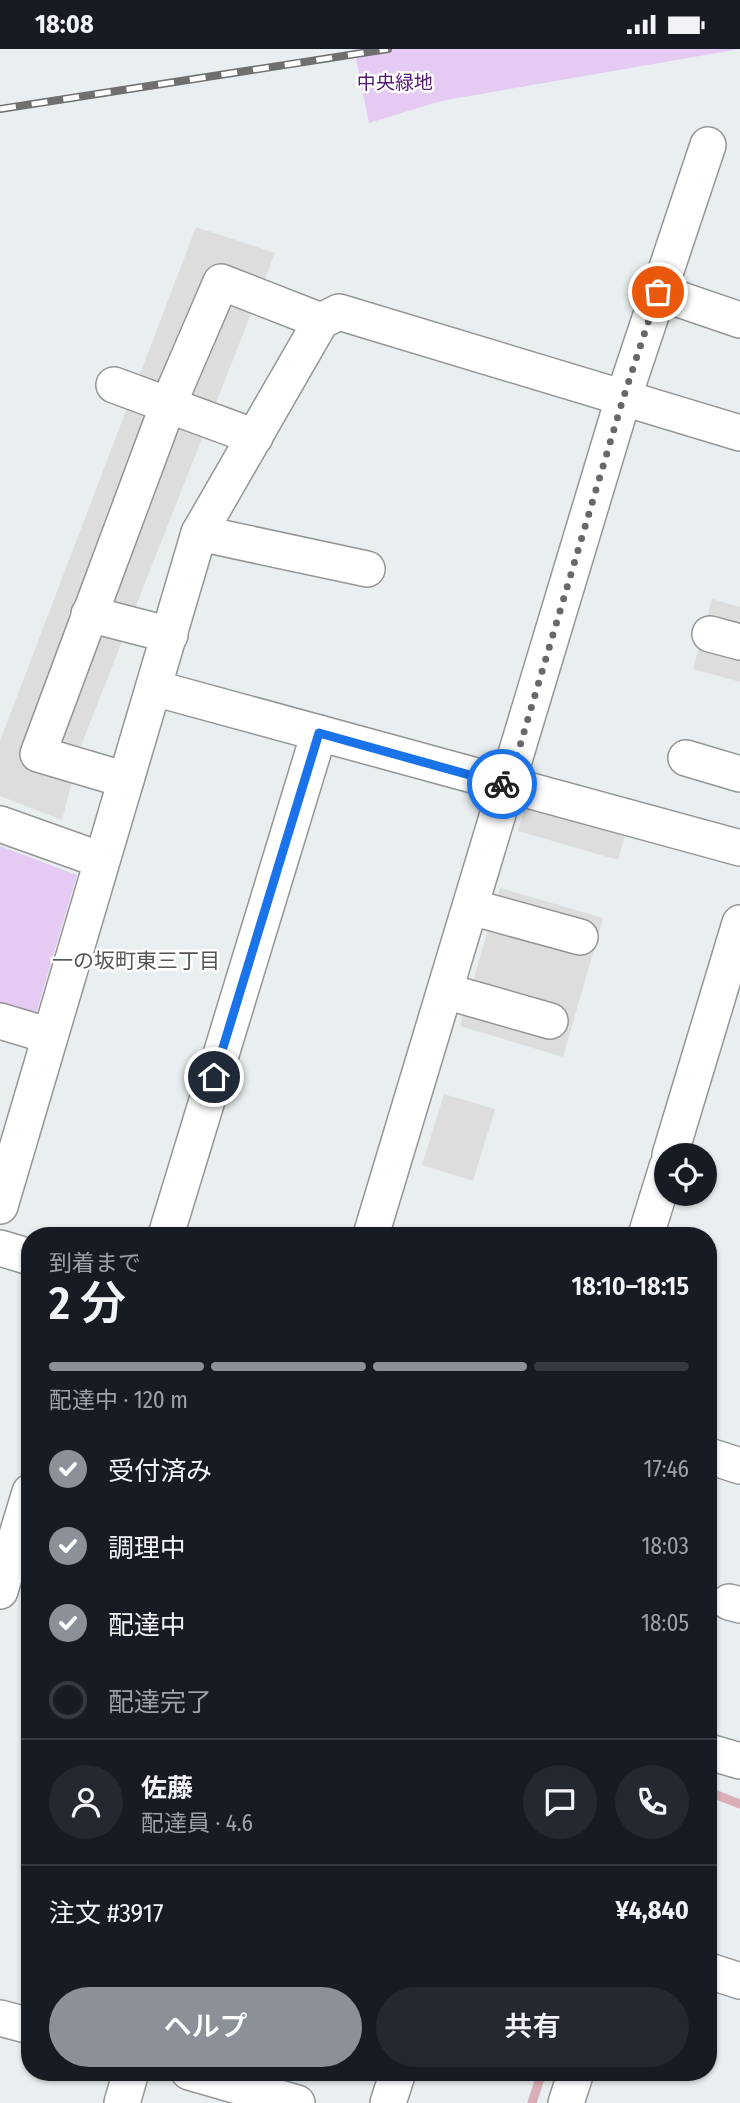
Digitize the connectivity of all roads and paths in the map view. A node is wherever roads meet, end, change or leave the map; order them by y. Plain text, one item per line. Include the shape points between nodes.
1 (708, 145) dead end
2 (658, 292) junction
3 (740, 320) edge
4 (321, 321) junction
5 (114, 385) dead end
6 (623, 399) junction
7 (168, 405) junction
8 (740, 433) edge
9 (255, 437) junction
10 (199, 533) junction
11 (367, 569) dead end
12 (89, 614) junction
13 (170, 635) junction
14 (154, 688) junction
15 (319, 733) junction
16 (686, 758) dead end
17 (740, 774) edge
18 (126, 780) junction
19 (508, 786) junction
20 (0, 824) edge
21 (740, 848) edge
22 (101, 860) junction
23 (471, 907) junction
24 (740, 923) edge
25 (580, 937) dead end
26 (445, 991) junction
27 (0, 1021) edge
28 (550, 1021) dead end
29 (50, 1036) junction
30 (674, 1143) edge
31 (0, 1206) edge
32 (655, 1206) edge
33 (168, 1227) edge
34 (373, 1227) edge
35 (648, 1227) edge
36 (0, 1248) edge
37 (21, 1254) edge
38 (717, 1459) edge
39 (740, 1466) edge
40 (21, 1522) edge
41 (0, 1591) edge
42 (717, 1754) edge
43 (740, 1761) edge
44 (717, 1974) edge
45 (740, 1981) edge
46 (0, 2018) edge
47 (21, 2024) edge
48 (128, 2081) edge
49 (220, 2081) edge
50 (395, 2081) edge
51 (573, 2081) edge
52 (122, 2103) edge
53 (297, 2103) edge
54 (388, 2103) edge
55 (566, 2103) edge

1 - 2 street
2 - 3 street
2 - 6 street
4 - 6 street via 339,312
4 - 7 street via 221,282
4 - 9 street
5 - 7 street
6 - 8 street
6 - 19 street
7 - 9 street
7 - 12 street
9 - 10 street
10 - 11 street
10 - 13 street
12 - 13 street
12 - 18 street via 38,754
13 - 14 street
14 - 15 street
14 - 18 street
15 - 19 street
15 - 33 street
16 - 17 street
18 - 22 street
19 - 21 street
19 - 23 street
20 - 22 street
22 - 29 street
23 - 25 street
23 - 26 street
24 - 30 street
26 - 28 street
26 - 34 street
27 - 29 street
29 - 31 street
32 - 35 street
36 - 37 street
38 - 39 street
40 - 41 street
42 - 43 street
44 - 45 street
46 - 47 street
48 - 52 street
49 - 53 street
50 - 54 street
51 - 55 street

